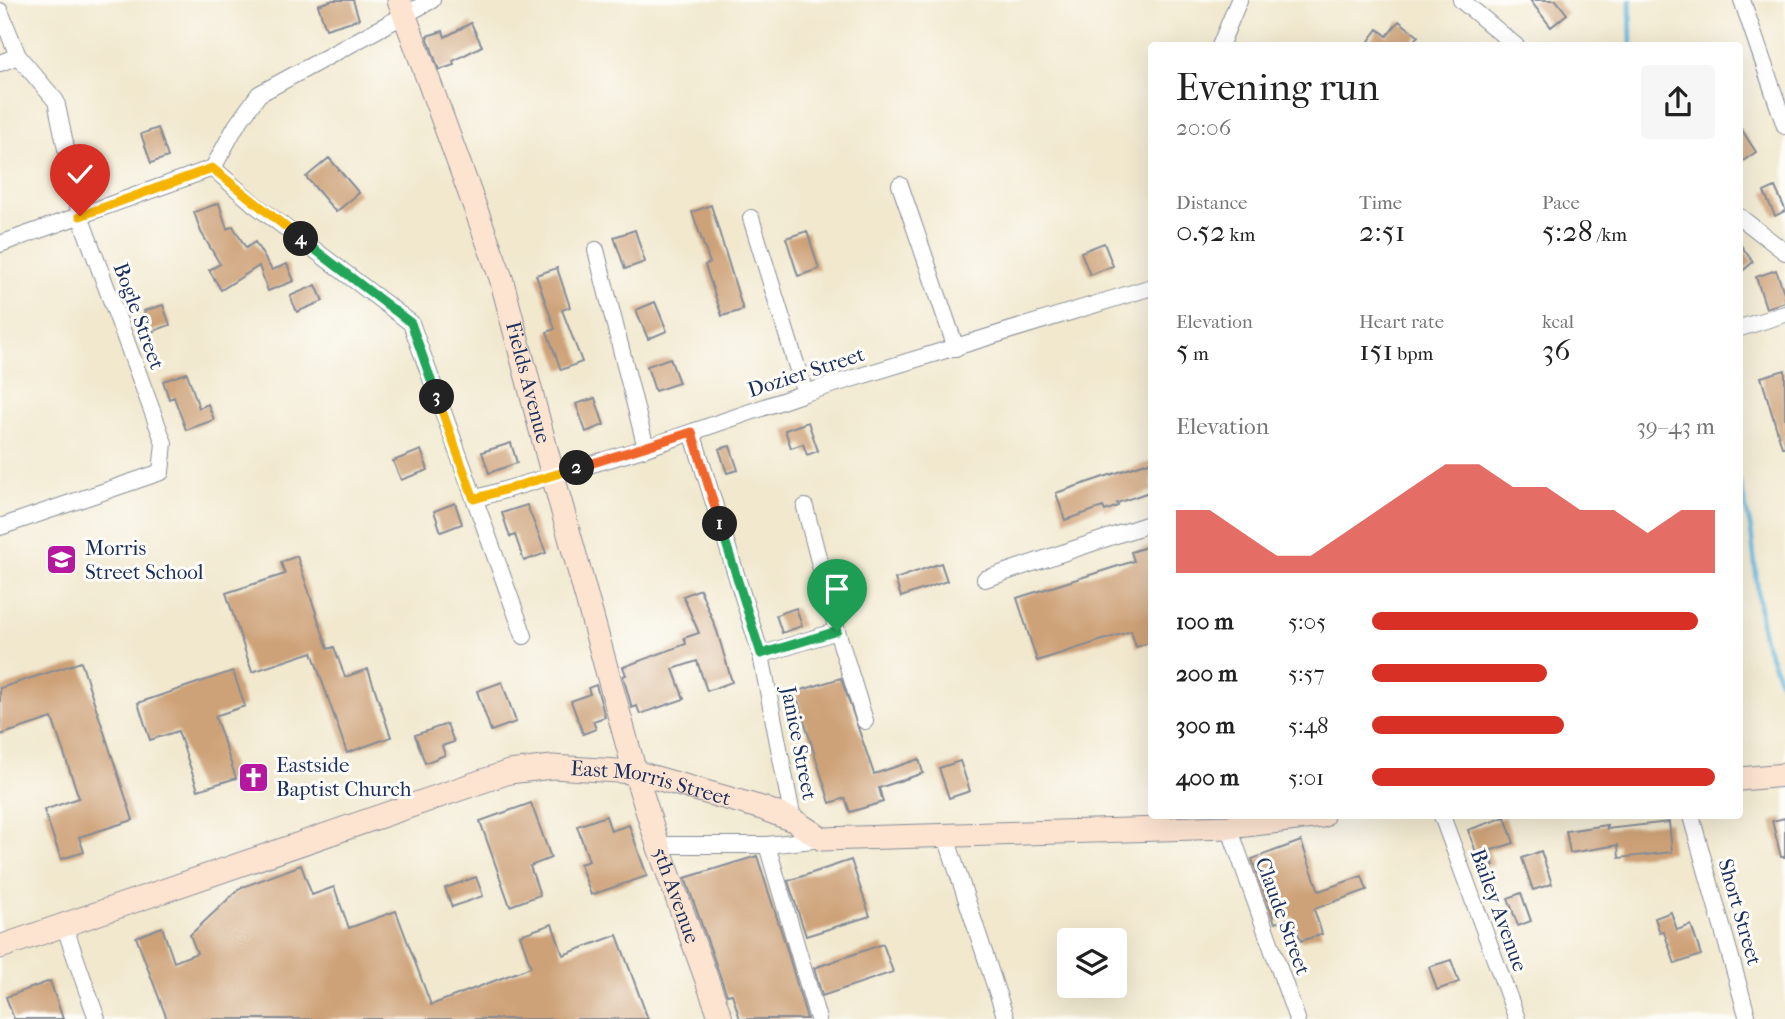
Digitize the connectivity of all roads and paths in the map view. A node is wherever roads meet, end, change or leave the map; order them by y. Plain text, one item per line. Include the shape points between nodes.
1 (432, 0) edge
2 (1239, 0) edge
3 (1461, 0) edge
4 (1742, 0) edge
5 (402, 8) edge
6 (0, 11) edge
7 (1222, 42) edge
8 (1511, 42) edge
9 (18, 56) junction
10 (0, 63) edge
11 (1785, 126) edge
12 (212, 168) junction
13 (900, 184) dead end
14 (80, 216) junction
15 (751, 218) dead end
16 (1743, 219) edge
17 (0, 244) edge
18 (596, 250) dead end
19 (1785, 252) edge
20 (1148, 287) edge
21 (1785, 314) edge
22 (1743, 327) edge
23 (956, 348) junction
24 (805, 393) junction
25 (692, 432) junction
26 (646, 448) junction
27 (553, 476) junction
28 (474, 499) junction
29 (805, 507) dead end
30 (1148, 524) edge
31 (0, 527) edge
32 (985, 579) dead end
33 (837, 631) junction
34 (524, 636) dead end
35 (761, 654) junction
36 (865, 721) dead end
37 (635, 772) junction
38 (1785, 775) edge
39 (1743, 779) edge
40 (1297, 819) edge
41 (1443, 819) edge
42 (1691, 819) edge
43 (793, 820) junction
44 (1229, 827) junction
45 (945, 834) junction
46 (822, 839) junction
47 (658, 845) junction
48 (767, 845) junction
49 (64, 925) junction
50 (0, 947) edge
51 (97, 1019) edge
52 (721, 1019) edge
53 (818, 1019) edge
54 (1006, 1019) edge
55 (1297, 1019) edge
56 (1517, 1019) edge
57 (1748, 1019) edge

1 - 5 street
2 - 7 street
3 - 8 street
4 - 11 street
5 - 12 street via 259,94
5 - 27 main road, Fields Avenue via 501,278
6 - 9 street, Bogle Street
9 - 10 street
9 - 14 street, Bogle Street via 56,101
12 - 14 street
12 - 28 street via 411,323
13 - 23 street
14 - 17 street
14 - 31 street, Bogle Street via 164,443 162,472
15 - 24 street
16 - 19 street
18 - 26 street
20 - 23 street, Dozier Street
21 - 22 street
23 - 24 street, Dozier Street
24 - 25 street, Dozier Street
25 - 26 street, Dozier Street
25 - 35 street, Janice Street
26 - 27 street, Dozier Street
27 - 28 street, Dozier Street
27 - 37 main road, Fields Avenue
28 - 34 street
29 - 33 street
30 - 32 street
33 - 35 street
33 - 36 street
35 - 43 street, Janice Street
37 - 43 main road, East Morris Street
37 - 47 main road, 5th Avenue
37 - 49 main road, East Morris Street via 552,767 509,772
38 - 39 main road
40 - 44 main road
41 - 56 street, Bailey Avenue
42 - 57 street, Short Street
43 - 46 main road, East Morris Street
44 - 45 main road
44 - 55 street, Claude Street
45 - 46 main road
45 - 54 street
46 - 48 street
47 - 48 street
47 - 52 main road, 5th Avenue
48 - 53 street
49 - 50 main road, East Morris Street
49 - 51 street

